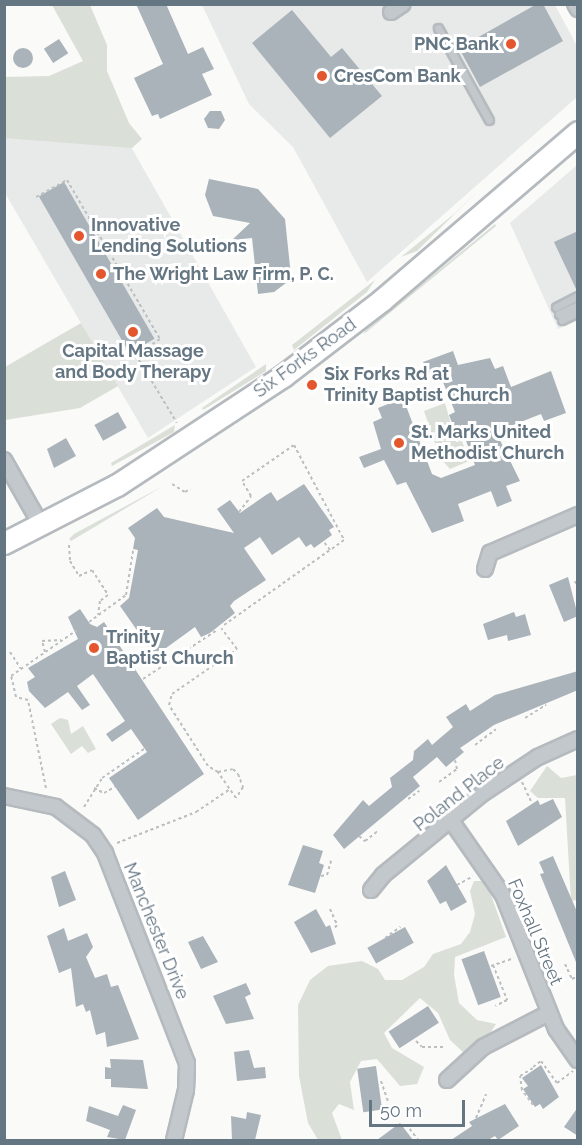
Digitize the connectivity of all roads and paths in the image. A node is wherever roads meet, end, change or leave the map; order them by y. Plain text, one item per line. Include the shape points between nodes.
1 (403, 4) edge
2 (575, 4) edge
3 (578, 9) edge
4 (391, 12) dead end
5 (438, 28) dead end
6 (489, 120) dead end
7 (578, 132) edge
8 (36, 197) dead end
9 (578, 296) edge
10 (578, 305) edge
11 (578, 312) edge
12 (559, 313) junction
13 (177, 423) dead end
14 (4, 460) edge
15 (172, 484) dead end
16 (190, 489) dead end
17 (239, 512) dead end
18 (578, 515) edge
19 (41, 525) junction
20 (324, 542) dead end
21 (4, 543) edge
22 (69, 545) dead end
23 (330, 550) junction
24 (134, 551) dead end
25 (485, 568) dead end
26 (575, 581) dead end
27 (578, 587) edge
28 (98, 615) junction
29 (89, 622) dead end
30 (224, 625) dead end
31 (221, 628) dead end
32 (77, 630) dead end
33 (217, 630) dead end
34 (62, 640) junction
35 (9, 652) dead end
36 (45, 652) junction
37 (21, 669) junction
38 (142, 678) dead end
39 (546, 705) dead end
40 (525, 718) dead end
41 (496, 729) dead end
42 (578, 739) edge
43 (476, 745) dead end
44 (147, 747) dead end
45 (455, 760) dead end
46 (517, 771) junction
47 (218, 772) junction
48 (440, 782) dead end
49 (115, 787) dead end
50 (46, 788) dead end
51 (94, 788) junction
52 (229, 790) junction
53 (419, 791) dead end
54 (4, 796) edge
55 (408, 799) dead end
56 (531, 801) dead end
57 (84, 807) dead end
58 (452, 822) junction
59 (379, 830) dead end
60 (359, 836) dead end
61 (117, 843) dead end
62 (331, 861) dead end
63 (321, 876) dead end
64 (371, 890) dead end
65 (330, 909) dead end
66 (400, 927) dead end
67 (333, 930) dead end
68 (385, 938) dead end
69 (528, 953) junction
70 (565, 964) dead end
71 (578, 976) edge
72 (495, 1006) dead end
73 (549, 1013) junction
74 (416, 1041) dead end
75 (445, 1047) dead end
76 (578, 1060) edge
77 (578, 1068) edge
78 (447, 1080) dead end
79 (381, 1081) dead end
80 (486, 1094) dead end
81 (388, 1101) dead end
82 (532, 1105) dead end
83 (476, 1118) dead end
84 (406, 1124) dead end
85 (174, 1140) edge
86 (418, 1140) edge

1 - 4 street
2 - 3 street
5 - 6 lane
7 - 19 main road, Six Forks Road via 299,364 166,455
8 - 13 path via 67,180 160,339 135,355
9 - 12 lane
10 - 12 lane
11 - 12 lane
14 - 19 street
15 - 16 path via 185,492
17 - 23 path via 250,499 242,481 294,445 344,540
18 - 25 street via 490,553
19 - 21 main road, Six Forks Road
20 - 23 path
22 - 28 path via 70,561 79,576 92,570 108,595 100,601
23 - 30 path
24 - 28 path via 126,595
26 - 27 path
28 - 29 path
31 - 47 path via 237,649 172,694 168,705 208,766
32 - 34 path
33 - 38 path
34 - 36 path
34 - 36 path via 42,641
35 - 37 path
36 - 37 path
37 - 50 path via 11,676 16,697 28,700
39 - 40 path
41 - 43 path
42 - 46 street, Poland Place
44 - 51 path
45 - 48 path via 457,769
46 - 56 path
46 - 58 street, Poland Place
47 - 52 path
47 - 52 path via 233,769 238,774 243,787 236,798
49 - 51 path via 104,793
51 - 57 path
52 - 61 path via 196,812
53 - 55 path
54 - 85 street, Manchester Drive via 56,807 93,835 105,853 187,1064 186,1090
58 - 64 street, Poland Place via 383,875
58 - 69 street, Foxhall Street via 485,864
59 - 60 path via 367,840
62 - 63 path via 327,875
65 - 67 path via 338,925
66 - 68 path
69 - 72 path via 492,966 507,1000
69 - 73 street, Foxhall Street
70 - 71 path via 572,978
73 - 76 street, Foxhall Street
73 - 78 street via 483,1047
74 - 75 path via 422,1047
77 - 82 path via 557,1083 542,1061 520,1076 522,1090
79 - 81 path
80 - 83 path
84 - 86 path

